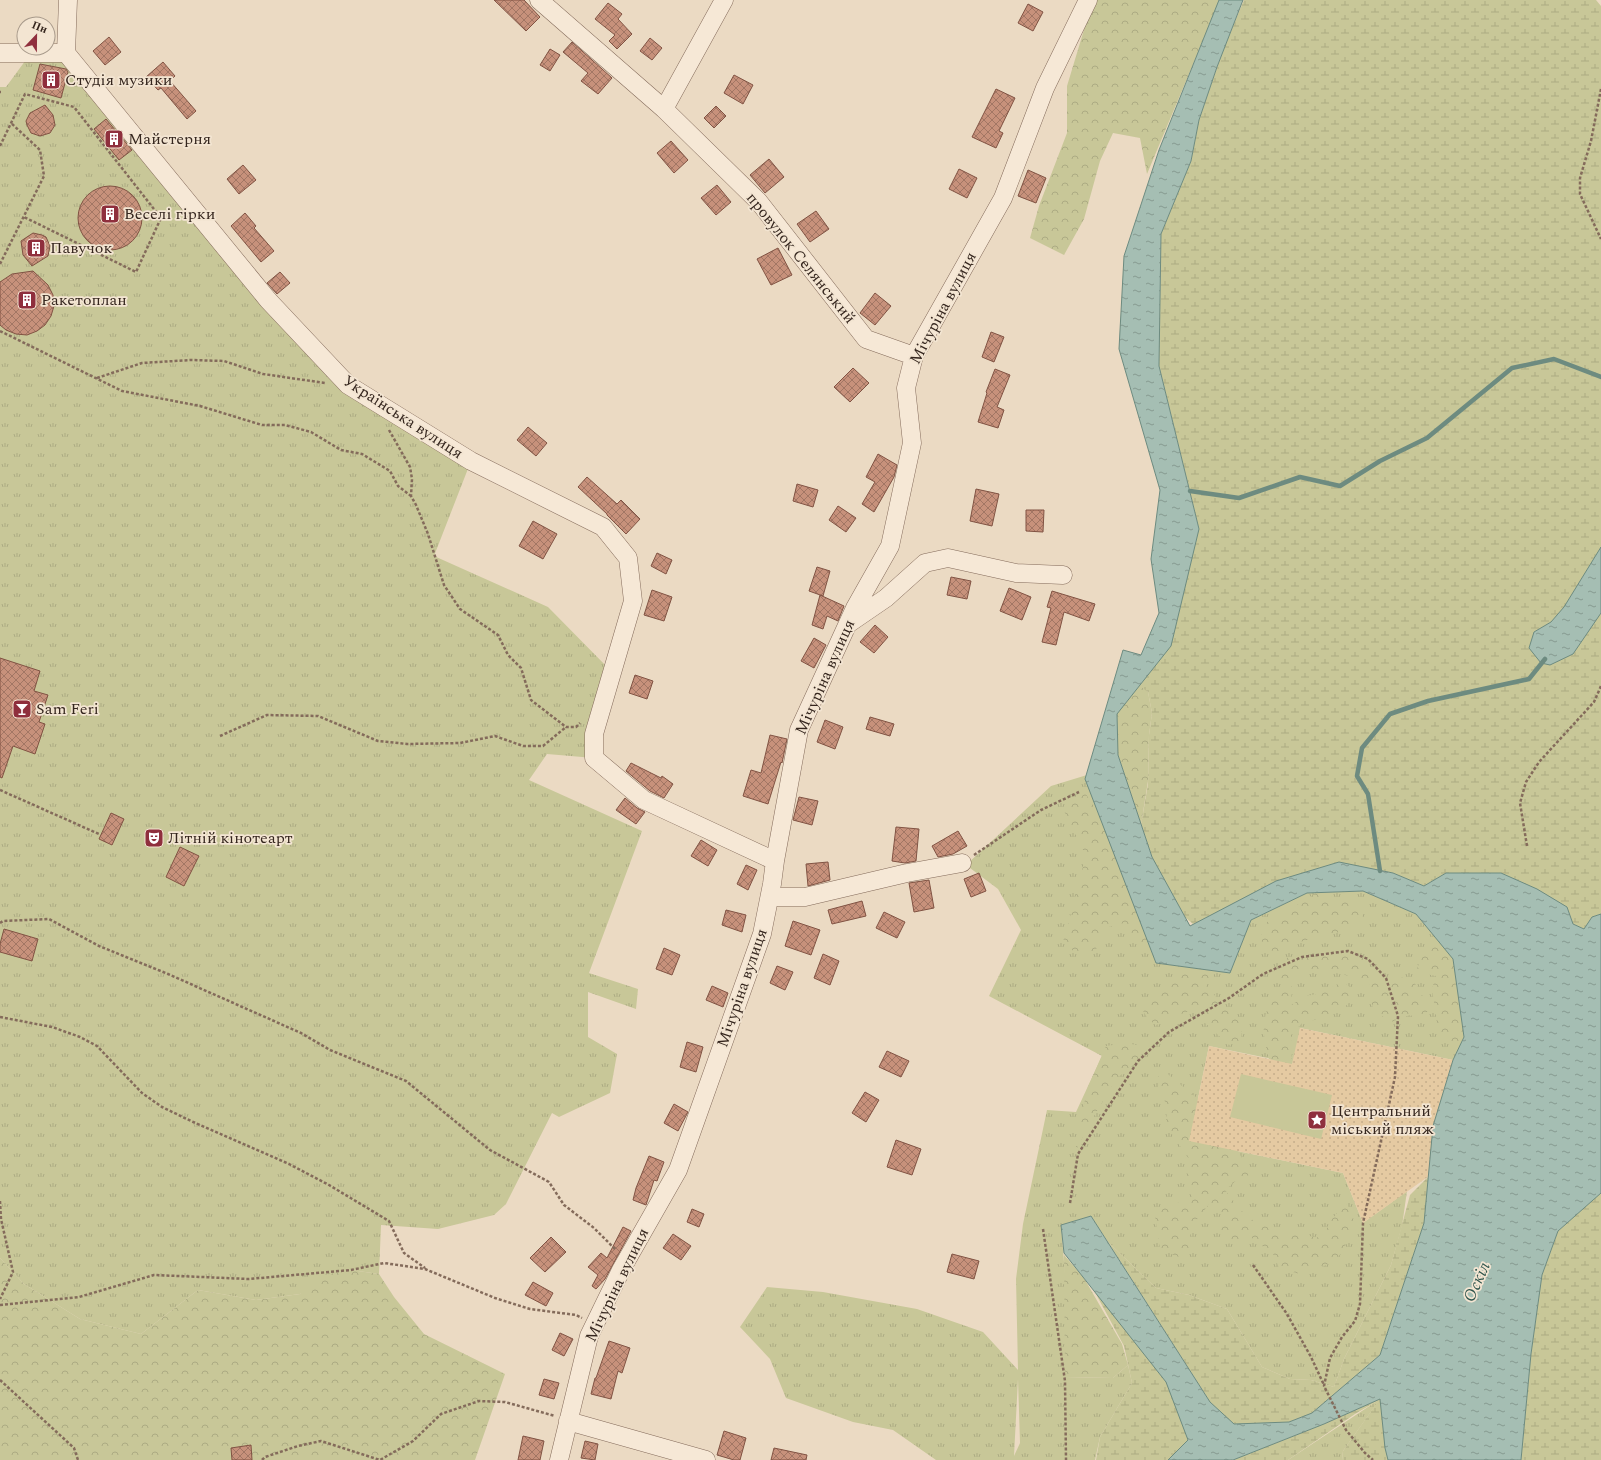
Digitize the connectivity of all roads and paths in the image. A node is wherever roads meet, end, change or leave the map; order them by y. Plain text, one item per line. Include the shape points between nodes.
1 (68, 0) edge
2 (539, 0) edge
3 (724, 0) edge
4 (1088, 0) edge
5 (0, 53) edge
6 (66, 53) junction
7 (1601, 89) edge
8 (664, 109) junction
9 (11, 124) junction
10 (0, 146) edge
11 (24, 217) junction
12 (1601, 239) edge
13 (0, 264) edge
14 (0, 331) edge
15 (914, 356) junction
16 (96, 378) junction
17 (348, 385) junction
18 (388, 428) dead end
19 (411, 496) junction
20 (1063, 575) dead end
21 (847, 624) junction
22 (1601, 686) edge
23 (566, 727) junction
24 (587, 728) junction
25 (220, 736) dead end
26 (0, 790) edge
27 (1079, 792) dead end
28 (99, 834) dead end
29 (1527, 846) dead end
30 (775, 861) junction
31 (962, 863) joint
32 (770, 897) junction
33 (0, 923) edge
34 (0, 1017) edge
35 (0, 1201) edge
36 (1070, 1203) dead end
37 (1043, 1229) dead end
38 (627, 1260) junction
39 (1253, 1265) dead end
40 (425, 1269) junction
41 (0, 1299) edge
42 (0, 1305) edge
43 (595, 1324) junction
44 (0, 1380) edge
45 (1324, 1386) junction
46 (568, 1420) junction
47 (78, 1460) edge
48 (262, 1460) edge
49 (559, 1460) edge
50 (706, 1460) edge
51 (1066, 1460) edge
52 (1373, 1460) edge

1 - 6 street
2 - 8 street, провулок Селянський
3 - 8 street
4 - 15 street, Мічуріна вулиця via 1045,88 1003,198
5 - 6 street
6 - 17 street, Українська вулиця via 268,300
7 - 12 path via 1591,141 1580,178 1580,194
8 - 15 street, провулок Селянський via 759,202 866,339
9 - 10 path
9 - 11 path via 40,150 44,176
9 - 11 path via 26,94 74,107 161,218 136,272
11 - 13 path
14 - 16 path
15 - 21 street, Мічуріна вулиця via 906,388 912,443 890,546
16 - 17 path via 142,363 191,360 224,362 263,374
16 - 19 path via 122,392 200,406 262,425 285,425 311,432 341,450 362,454 384,468 390,472 398,486
17 - 24 street, Українська вулиця via 471,461 604,527 628,558 633,601
18 - 19 path via 410,467
19 - 23 path via 428,534 444,585 460,609 498,635 508,655 521,668 531,700
20 - 21 street via 1016,573 948,558 925,563 886,598
21 - 30 street, Мічуріна вулиця via 799,730
22 - 29 path via 1594,702 1540,762 1526,782 1520,803
23 - 24 path
23 - 25 path via 542,746 523,746 495,736 460,743 407,744 378,741 318,716 267,715
24 - 30 street, Українська вулиця via 594,758 644,800
26 - 28 path
27 - 31 path via 1041,810
30 - 32 street, Мічуріна вулиця
31 - 32 street via 805,897
32 - 38 street, Мічуріна вулиця via 762,934 678,1170
33 - 38 path via 49,919 99,946 301,1033 330,1050 406,1081 490,1150 549,1182 564,1205 594,1228
34 - 40 path via 52,1027 97,1046 142,1093 162,1106 289,1164 389,1221 404,1253
35 - 41 path via 1,1219 13,1272
36 - 45 path via 1078,1154 1138,1061 1169,1032 1229,998 1263,974 1302,957 1348,951 1368,960 1386,978 1398,1016 1395,1077 1363,1224 1360,1304 1355,1321 1330,1358
37 - 51 path via 1065,1381
38 - 43 street, Мічуріна вулиця
39 - 45 path via 1287,1314
40 - 42 path via 384,1263 351,1270 249,1279 154,1275 79,1297
40 - 43 path via 495,1298 530,1309 576,1315
43 - 46 street, Мічуріна вулиця via 589,1336
44 - 47 path via 74,1448
45 - 52 path via 1346,1430
46 - 48 path via 505,1402 479,1401 441,1414 413,1441 380,1460 321,1441 298,1446
46 - 49 street, Мічуріна вулиця
46 - 50 street

